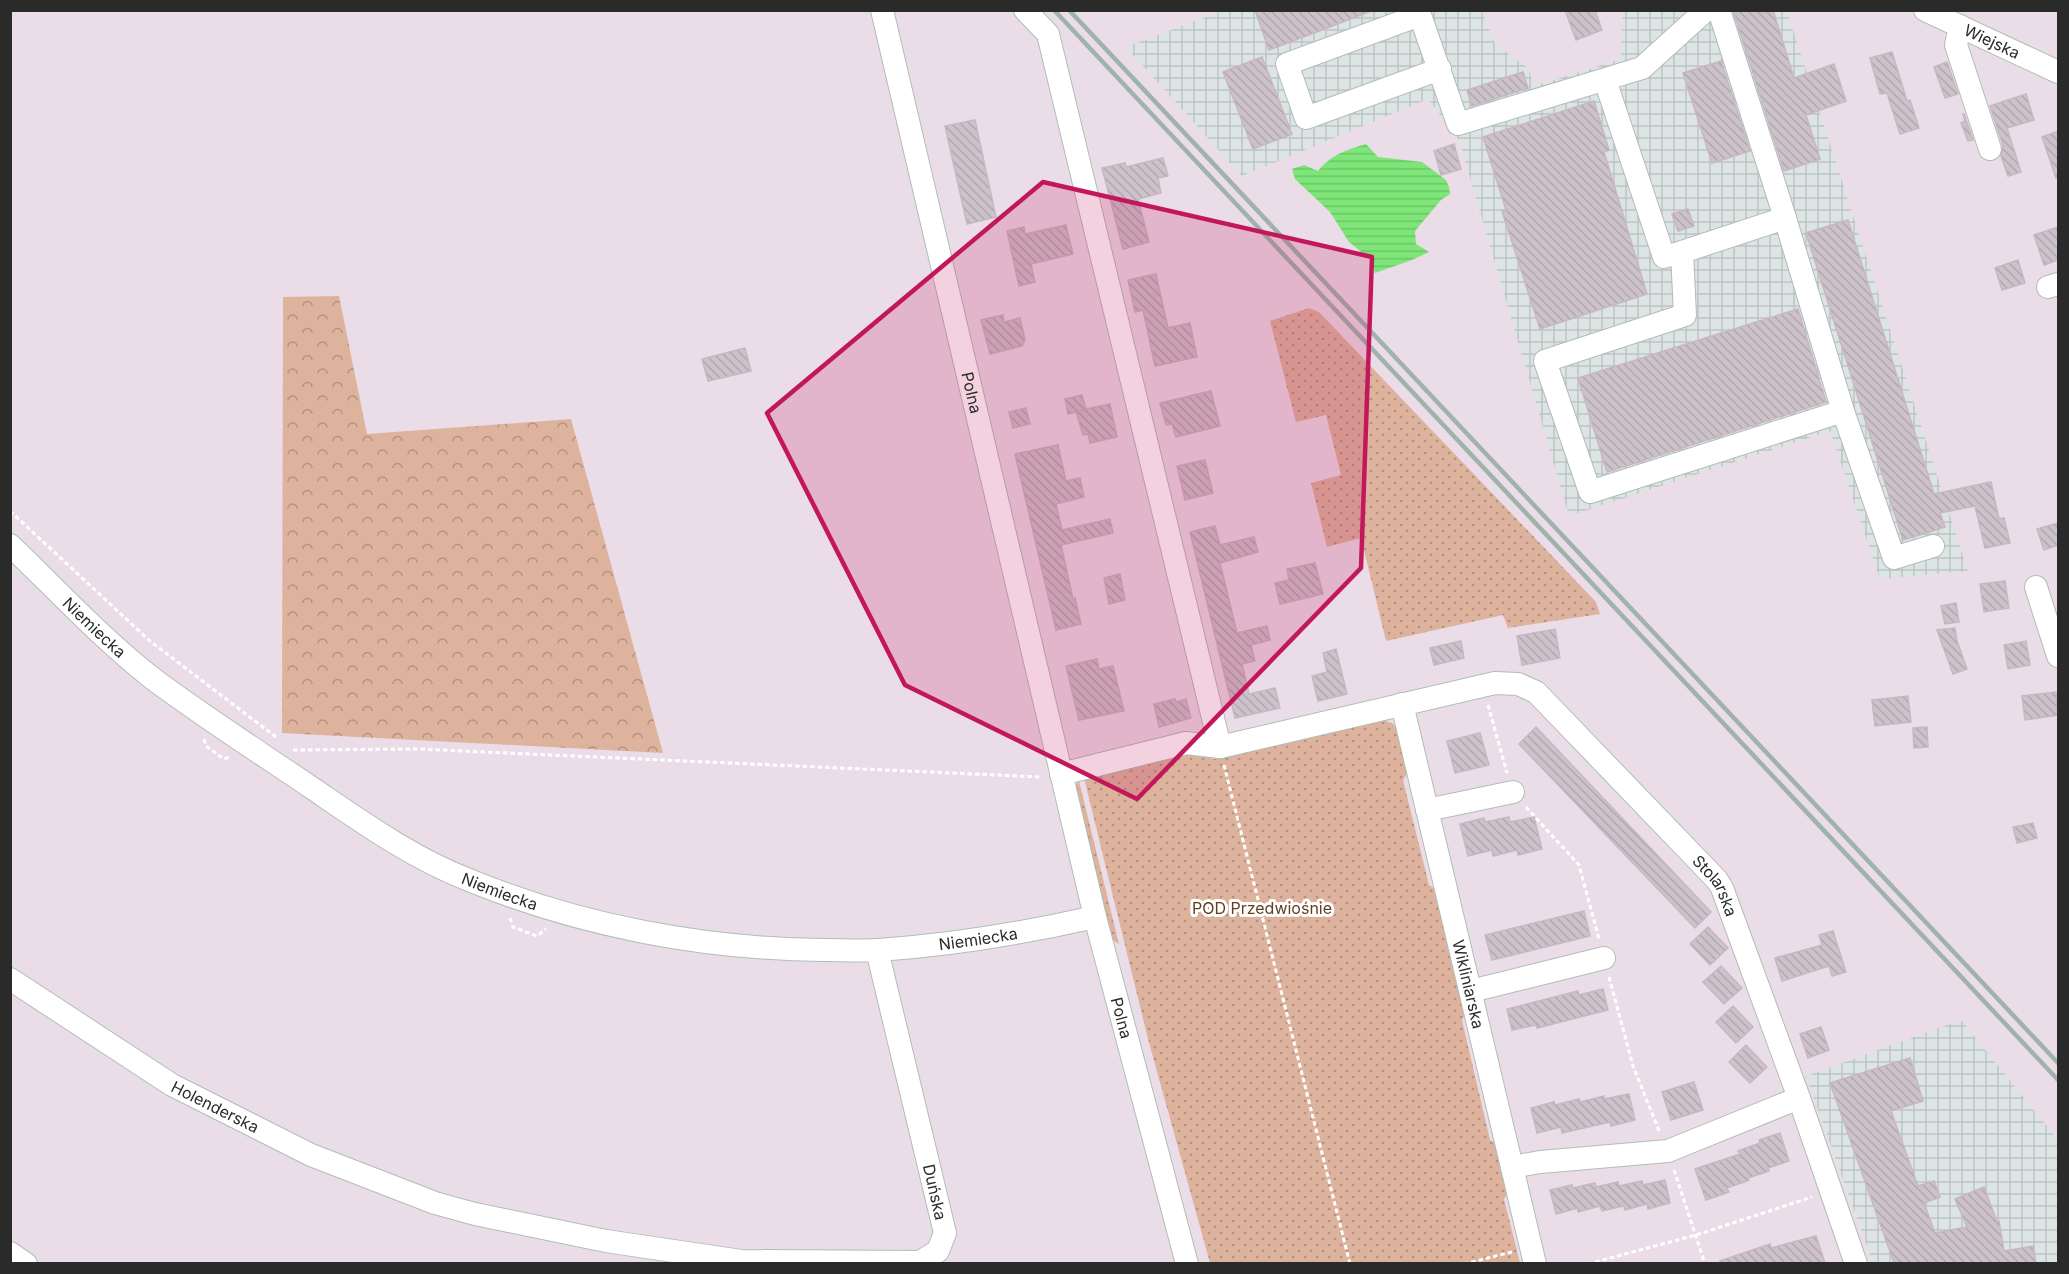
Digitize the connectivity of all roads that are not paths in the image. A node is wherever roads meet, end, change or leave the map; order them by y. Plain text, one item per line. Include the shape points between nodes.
1 (882, 10) edge
2 (1025, 10) edge
3 (1706, 10) edge
4 (1719, 10) edge
5 (1925, 10) edge
6 (1960, 26) junction
7 (1440, 69) junction
8 (2058, 72) edge
9 (1605, 80) junction
10 (1990, 149) dead end
11 (1785, 218) junction
12 (1682, 252) junction
13 (1843, 411) junction
14 (10, 545) edge
15 (1933, 546) dead end
16 (2036, 587) dead end
17 (2058, 656) edge
18 (1402, 705) junction
19 (1221, 752) junction
20 (1061, 774) junction
21 (1513, 792) dead end
22 (1427, 810) junction
23 (1095, 917) junction
24 (877, 950) junction
25 (1604, 958) dead end
26 (10, 979) edge
27 (1472, 991) junction
28 (1798, 1098) junction
29 (1512, 1167) junction
30 (435, 1203) joint
31 (10, 1253) edge
32 (26, 1263) edge
33 (1187, 1263) edge
34 (1535, 1263) edge
35 (1856, 1263) edge

1 - 20 street, Polna
2 - 19 street via 1048,34
3 - 9 street via 1642,68
4 - 11 street
5 - 6 street, Wiejska
6 - 8 street, Wiejska
6 - 10 street via 1956,45
7 - 7 street via 1420,15 1287,64 1306,118
7 - 9 street via 1458,124
9 - 12 street via 1664,257
11 - 12 street
11 - 13 street
12 - 13 street via 1685,315 1545,362 1590,492
13 - 15 street via 1894,558
14 - 24 street, Niemiecka via 151,676 397,845 466,880 535,905 698,942 784,950
16 - 17 street
18 - 19 street
18 - 22 street, Wikliniarska
18 - 28 street, Stolarska via 1506,682 1528,688 1544,698 1722,888
19 - 20 street via 1186,743
20 - 23 street, Polna
21 - 22 street
22 - 27 street, Wikliniarska
23 - 24 street, Niemiecka via 967,941
23 - 33 street, Polna
24 - 30 street, Duńska via 945,1233 938,1251 920,1262 741,1261 606,1241
25 - 27 street
26 - 30 street, Holenderska via 172,1085 311,1155
27 - 29 street, Wikliniarska
28 - 29 street via 1668,1151
28 - 35 street, Stolarska
29 - 34 street, Wikliniarska
31 - 32 street

